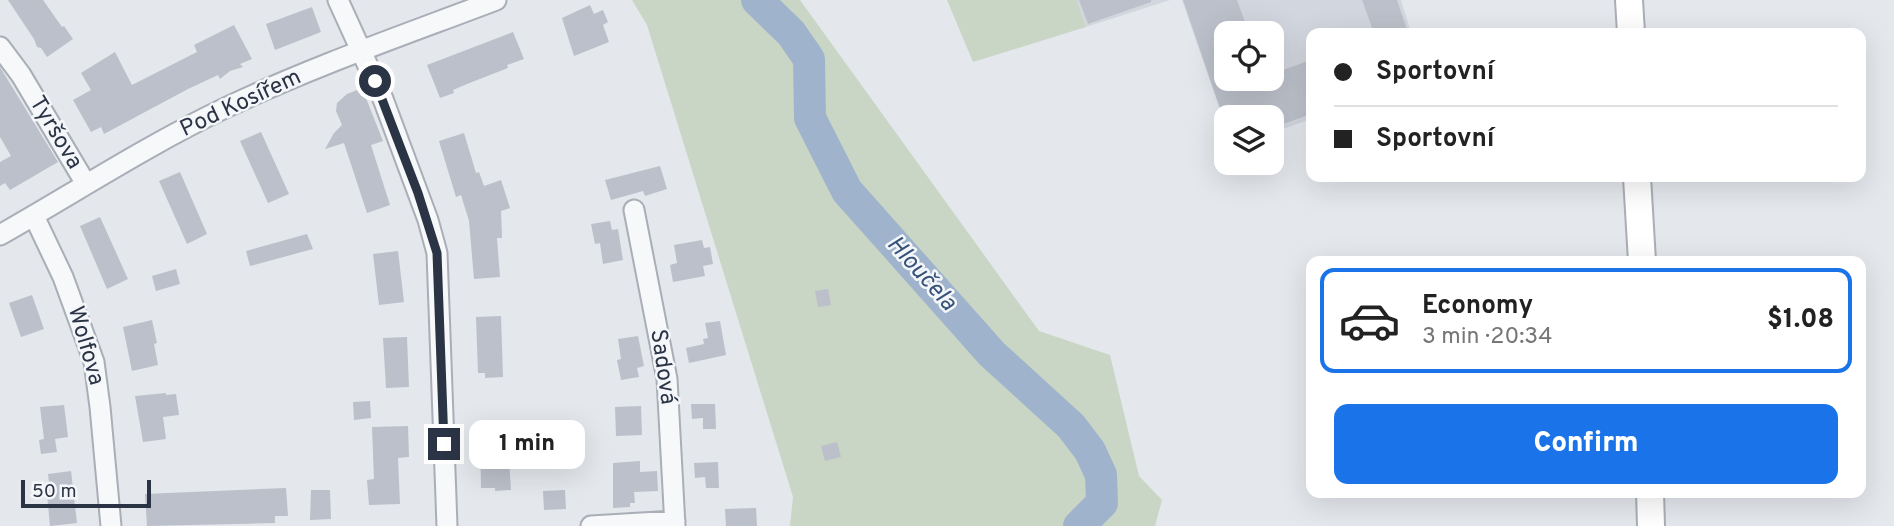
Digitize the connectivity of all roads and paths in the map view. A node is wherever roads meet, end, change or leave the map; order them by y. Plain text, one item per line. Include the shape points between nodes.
1 (338, 0) edge
2 (496, 0) edge
3 (1629, 0) edge
4 (1630, 28) edge
5 (0, 47) edge
6 (363, 51) junction
7 (1637, 182) edge
8 (86, 184) junction
9 (634, 210) dead end
10 (34, 216) junction
11 (0, 235) edge
12 (1640, 255) edge
13 (1650, 498) edge
14 (675, 523) edge
15 (111, 526) edge
16 (447, 526) edge
17 (591, 526) edge
18 (601, 526) edge
19 (1651, 526) edge

1 - 6 street
2 - 6 street, Pod Kosířem
3 - 4 main road
5 - 8 street, Tyršova
6 - 8 street, Pod Kosířem via 222,110
6 - 16 street via 403,150 437,253
7 - 12 main road
8 - 10 street, Pod Kosířem
9 - 14 street, Sadová via 667,379
10 - 11 street, Pod Kosířem
10 - 15 street, Wolfova via 94,362
13 - 19 main road
14 - 18 street
17 - 18 street

